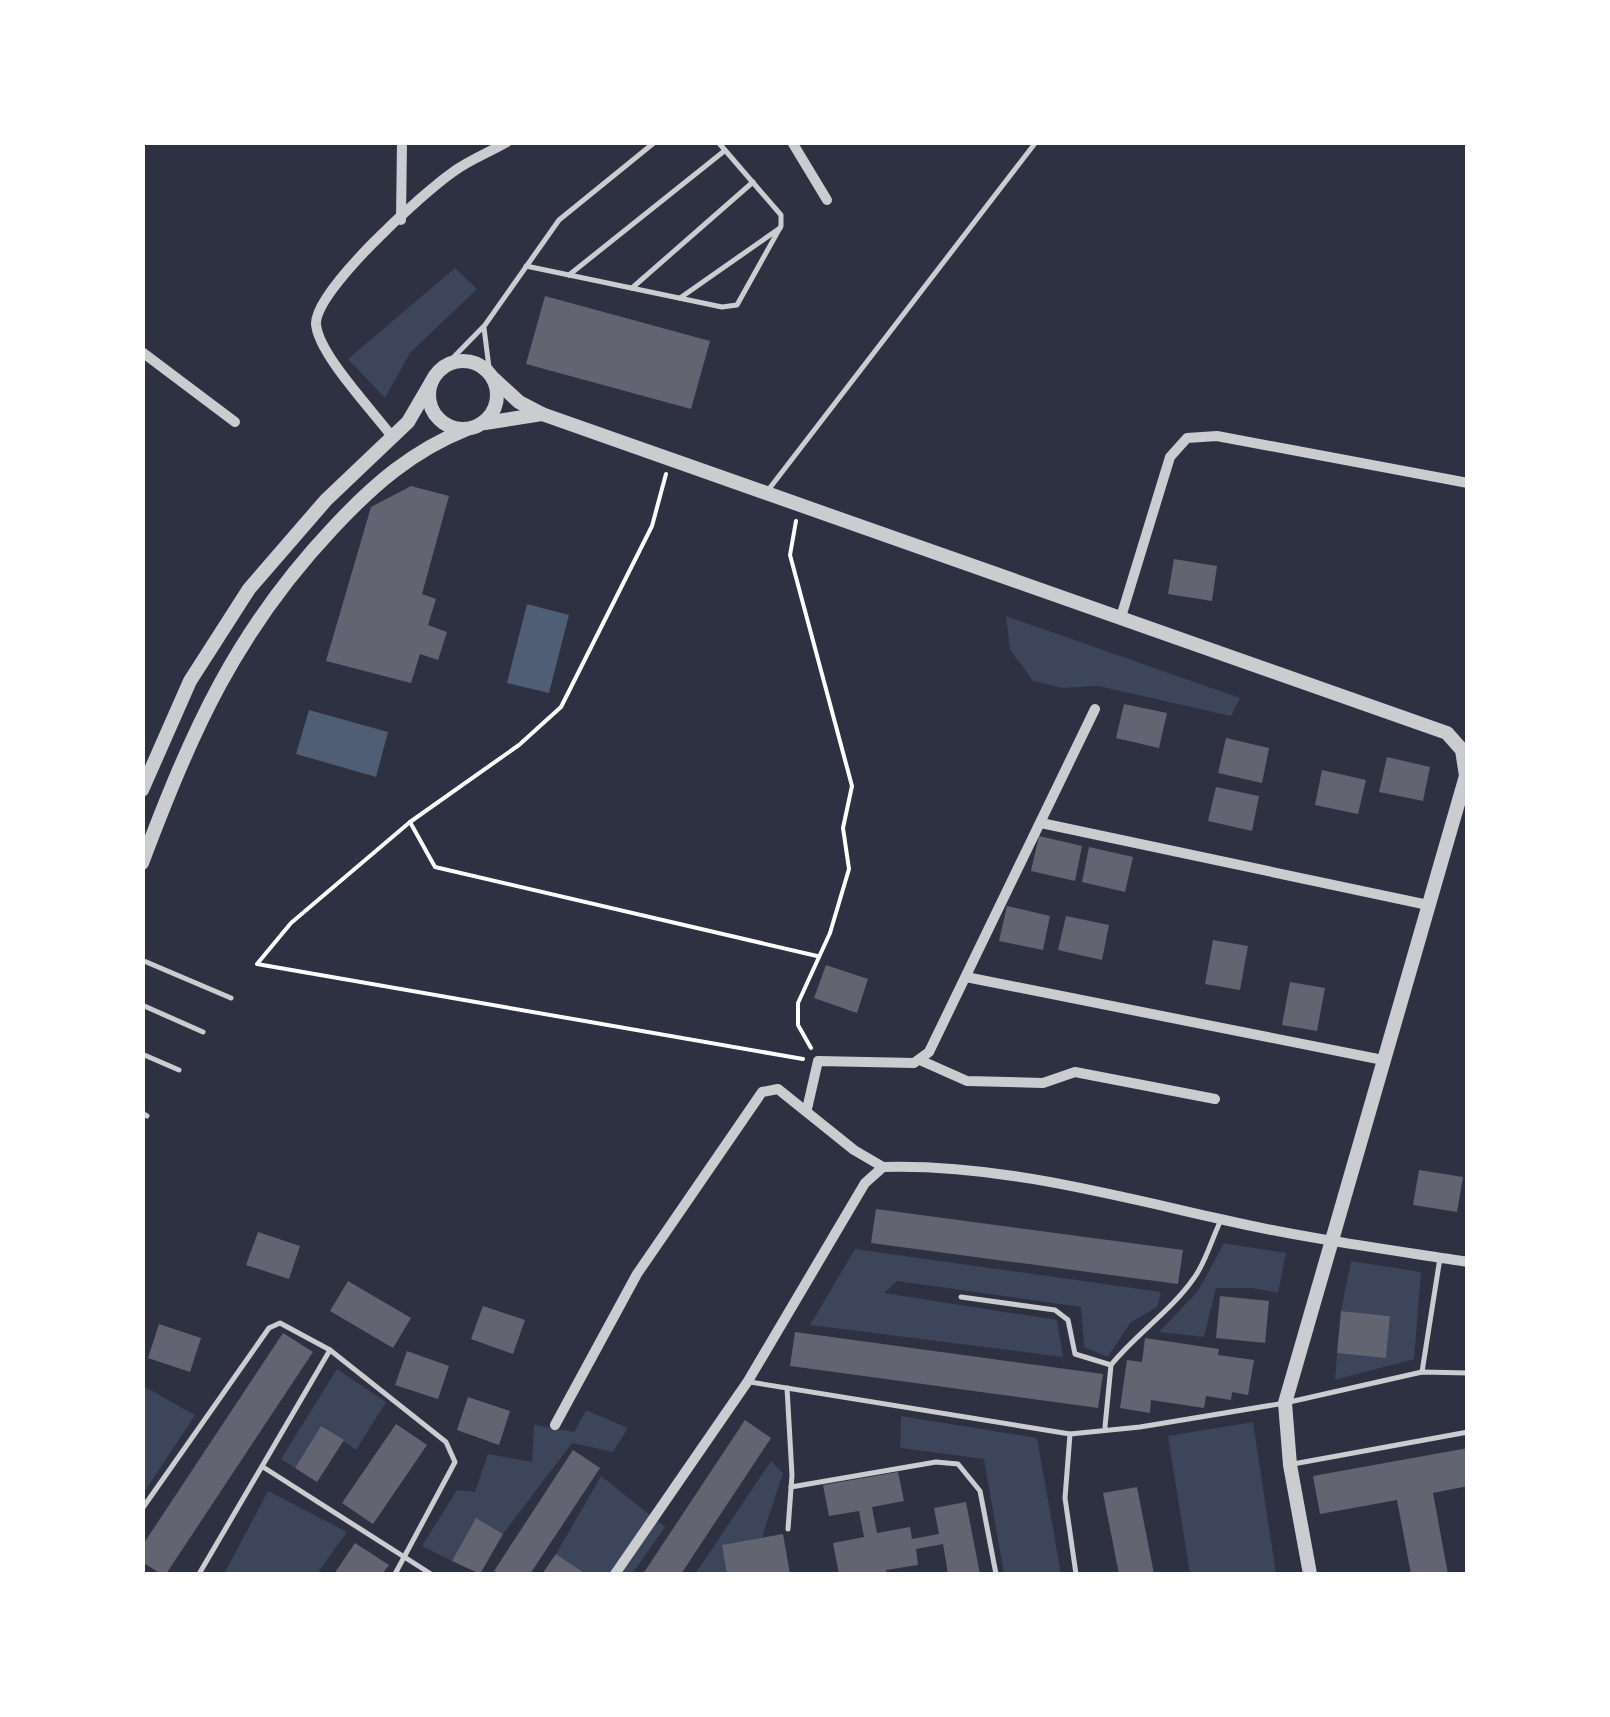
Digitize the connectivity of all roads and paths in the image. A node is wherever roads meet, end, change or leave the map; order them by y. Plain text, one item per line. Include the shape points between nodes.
1 (402, 142) edge
2 (507, 142) edge
3 (655, 142) edge
4 (718, 142) edge
5 (792, 142) edge
6 (1036, 142) edge
7 (724, 151) junction
8 (752, 182) junction
9 (827, 200) dead end
10 (401, 220) junction
11 (781, 226) junction
12 (526, 266) junction
13 (569, 274) junction
14 (632, 288) junction
15 (680, 298) junction
16 (485, 325) junction
17 (142, 352) edge
18 (442, 368) junction
19 (490, 375) junction
20 (432, 382) junction
21 (542, 414) junction
22 (235, 422) dead end
23 (471, 428) junction
24 (394, 438) junction
25 (670, 458) junction
26 (1468, 482) edge
27 (767, 491) junction
28 (798, 502) junction
29 (1121, 618) junction
30 (1094, 709) dead end
31 (142, 790) edge
32 (410, 822) junction
33 (1041, 823) junction
34 (142, 863) edge
35 (1428, 905) junction
36 (817, 956) junction
37 (144, 960) edge
38 (966, 977) junction
39 (231, 998) dead end
40 (142, 1006) edge
41 (203, 1032) dead end
42 (142, 1054) edge
43 (1383, 1060) junction
44 (818, 1061) junction
45 (922, 1061) junction
46 (179, 1070) dead end
47 (1215, 1099) dead end
48 (807, 1109) junction
49 (883, 1166) junction
50 (1221, 1220) junction
51 (1331, 1240) junction
52 (1440, 1258) junction
53 (1468, 1262) edge
54 (960, 1297) dead end
55 (330, 1350) junction
56 (1111, 1365) junction
57 (1422, 1372) junction
58 (1468, 1373) edge
59 (748, 1381) junction
60 (787, 1388) junction
61 (1285, 1403) junction
62 (554, 1425) dead end
63 (1104, 1427) junction
64 (1468, 1432) edge
65 (1070, 1434) junction
66 (1290, 1465) junction
67 (263, 1467) junction
68 (791, 1487) junction
69 (142, 1509) edge
70 (788, 1530) dead end
71 (406, 1558) junction
72 (199, 1574) edge
73 (395, 1574) edge
74 (431, 1574) edge
75 (616, 1574) edge
76 (996, 1574) edge
77 (1076, 1574) edge
78 (1310, 1574) edge

1 - 10 street
2 - 10 street via 453,172
3 - 12 lane via 559,220
4 - 7 lane
5 - 9 street
6 - 27 lane
7 - 8 lane
7 - 13 lane
8 - 11 lane via 781,215
8 - 14 lane
10 - 24 street via 346,269 321,302 316,322 321,344
11 - 15 lane
11 - 15 lane via 736,305
12 - 13 lane
12 - 16 lane
13 - 14 lane
14 - 15 lane
16 - 18 lane
16 - 19 lane
17 - 22 street
18 - 19 street via 468,361
18 - 20 street
19 - 21 street
19 - 23 street via 497,400 490,416
20 - 23 street via 429,399 436,415 449,426
20 - 24 street
21 - 23 street
21 - 25 street
23 - 34 street via 438,440 375,484 262,611 205,709
24 - 31 street via 326,500 249,589 190,681
25 - 27 street
25 - 32 path via 652,526 561,707
26 - 29 street via 1216,436 1187,438 1170,458
27 - 28 street
28 - 29 street
28 - 36 path via 790,555 852,786 843,828 849,869
29 - 35 street via 1446,734 1462,750 1466,776
30 - 33 street
32 - 36 path via 435,867
32 - 44 path via 291,924 257,964
33 - 35 street
33 - 38 street
35 - 43 street
36 - 44 path via 798,1003 798,1025
37 - 39 lane
38 - 43 street
38 - 45 street
40 - 41 lane
42 - 46 lane
43 - 51 street
44 - 45 street
44 - 48 street
45 - 47 street via 967,1081 1042,1083 1075,1072
48 - 49 street
48 - 62 street via 778,1089 762,1092 637,1274
49 - 50 street via 928,1166 1119,1193
49 - 59 street via 866,1183
50 - 51 street
50 - 56 lane via 1196,1276
51 - 52 street
51 - 61 street
52 - 53 street
52 - 57 lane
54 - 56 lane via 1054,1310 1068,1320 1075,1354
55 - 67 lane
55 - 69 lane via 280,1323 268,1328
55 - 71 lane via 446,1442 455,1462
56 - 63 lane
57 - 58 lane
57 - 61 lane
59 - 60 lane
59 - 75 street
60 - 65 lane
60 - 68 lane
61 - 63 lane via 1140,1428
61 - 66 street
63 - 65 lane
64 - 66 lane
65 - 77 lane via 1065,1498
66 - 78 street
67 - 71 lane
67 - 72 lane
68 - 70 lane
68 - 76 lane via 958,1464 980,1491
71 - 73 lane
71 - 74 lane

